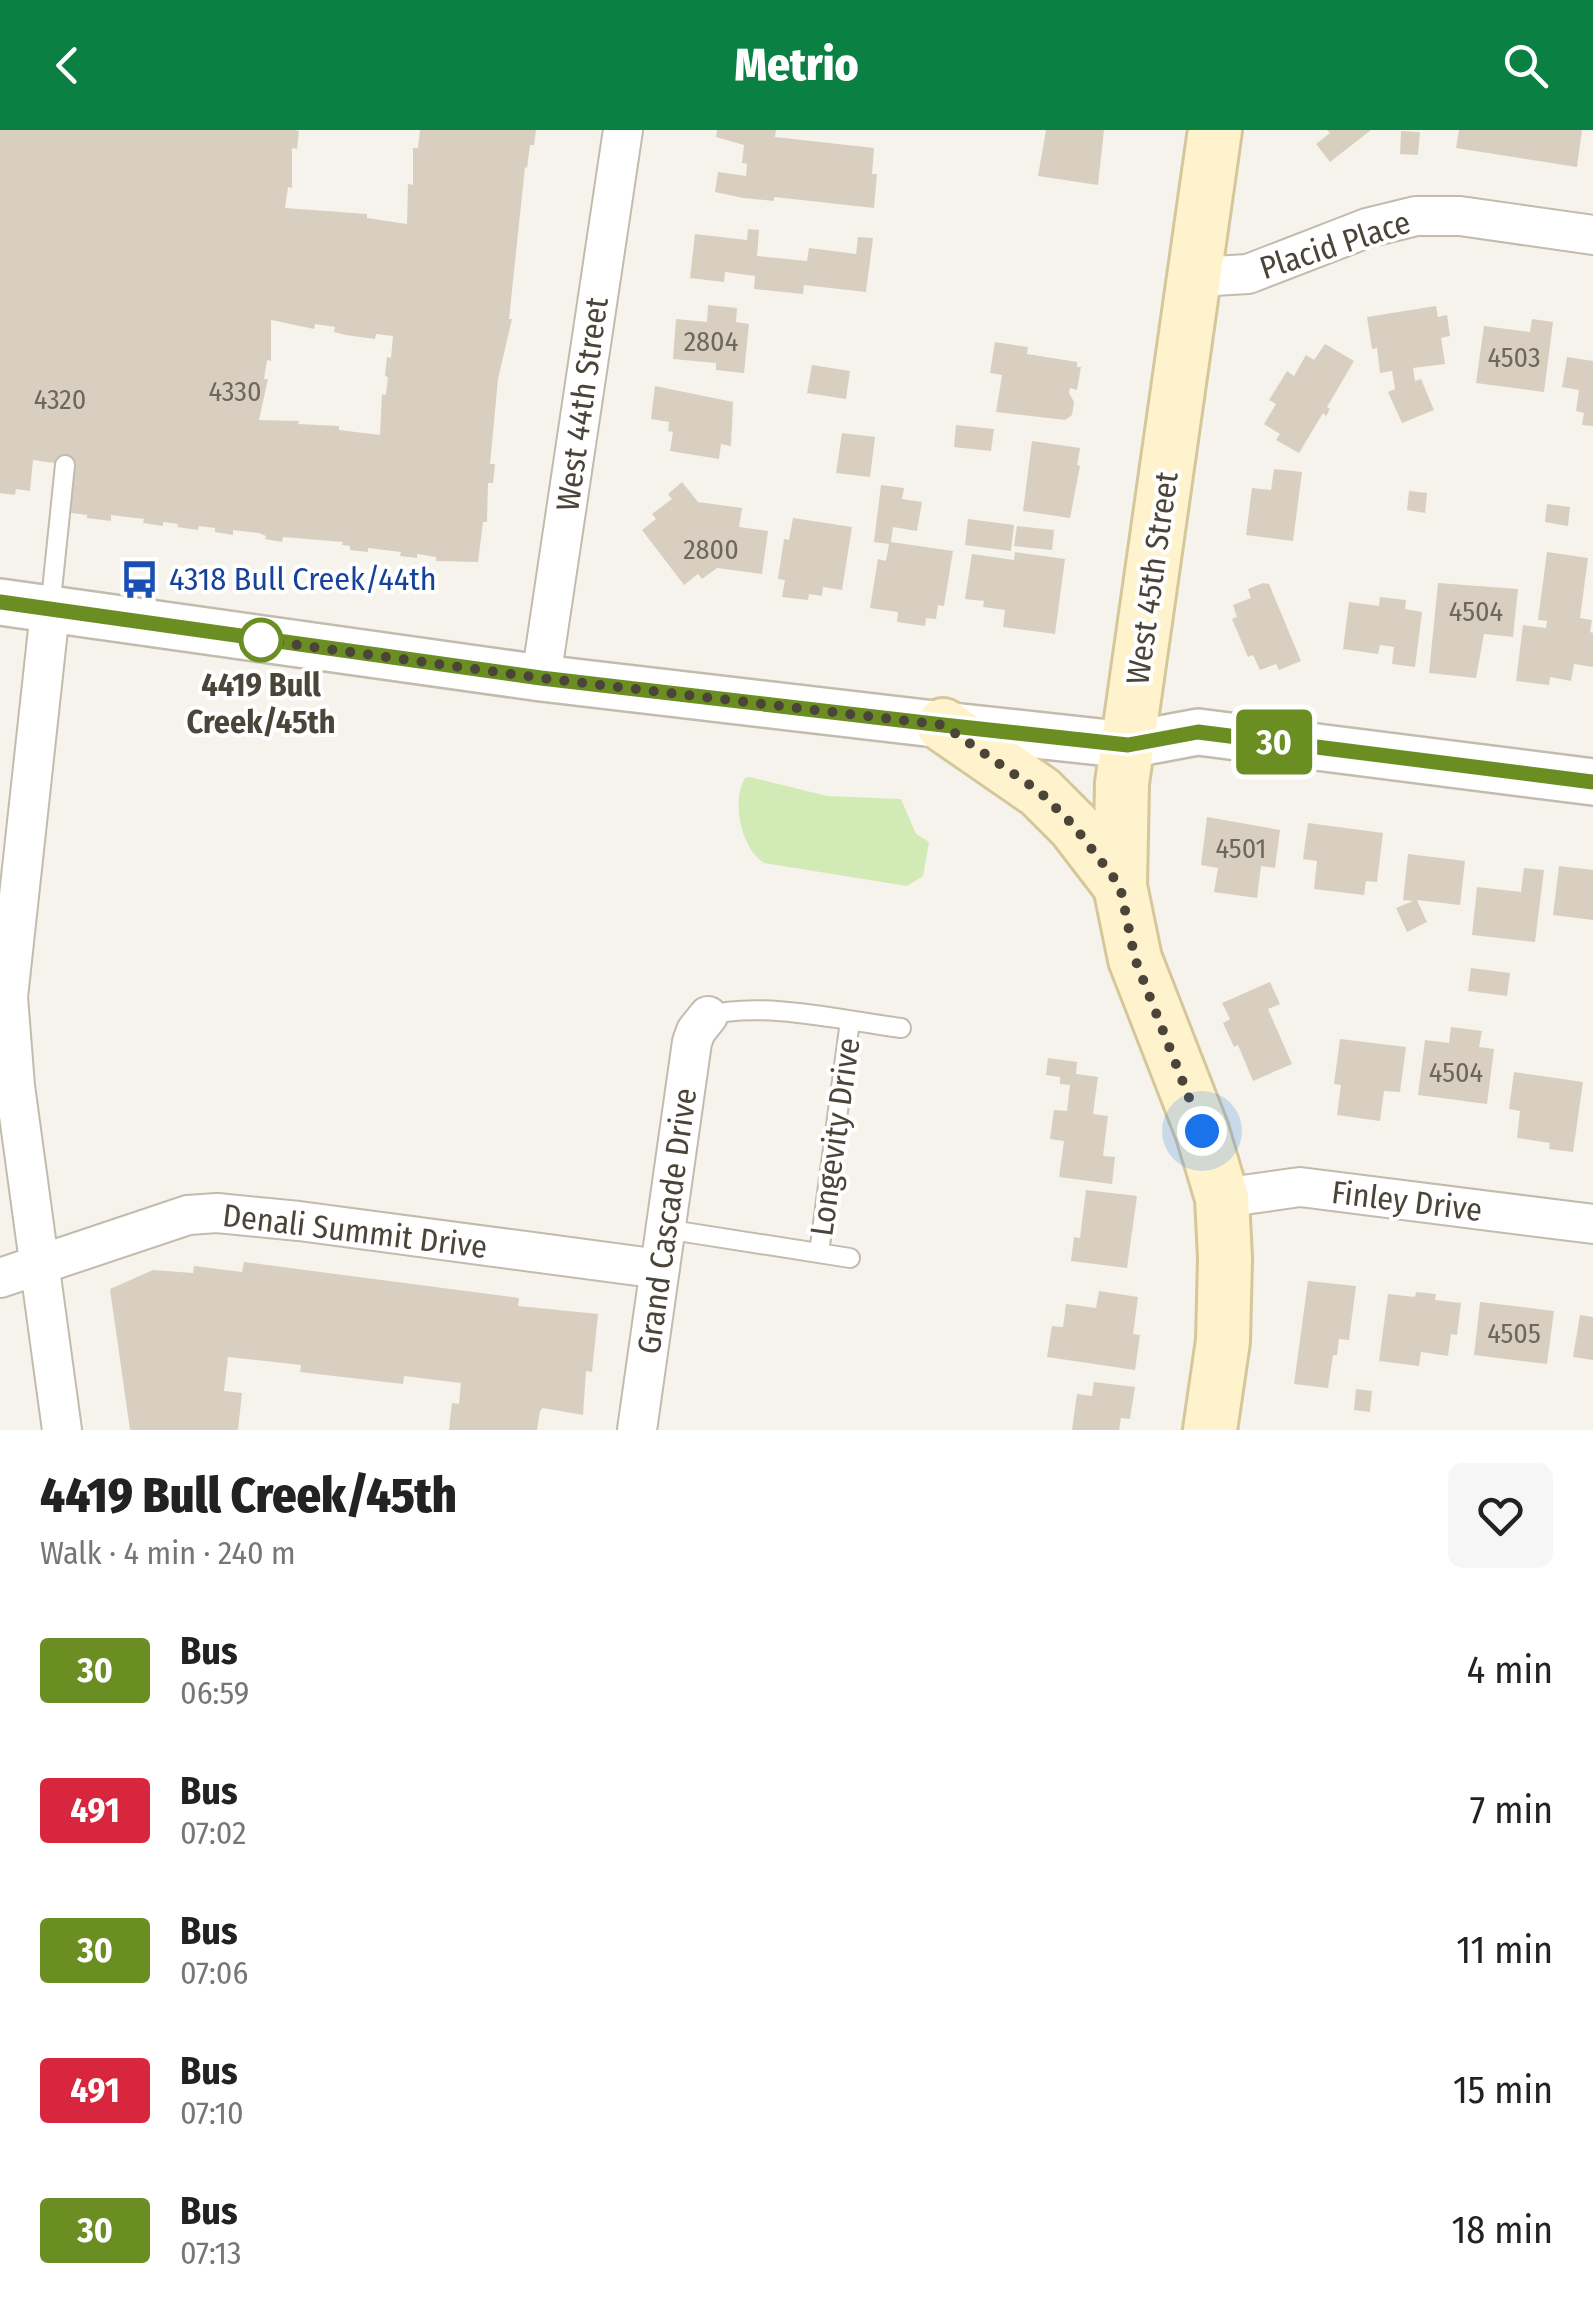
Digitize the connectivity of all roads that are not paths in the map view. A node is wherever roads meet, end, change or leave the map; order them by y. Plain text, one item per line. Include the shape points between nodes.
1 (623, 130) edge
2 (1215, 130) edge
3 (1593, 235) edge
4 (1196, 277) junction
5 (65, 465) dead end
6 (0, 602) edge
7 (50, 611) junction
8 (541, 678) junction
9 (943, 725) junction
10 (1128, 745) junction
11 (1593, 782) edge
12 (1120, 886) junction
13 (708, 1016) joint
14 (850, 1021) junction
15 (900, 1028) dead end
16 (1222, 1198) junction
17 (1593, 1224) edge
18 (665, 1230) junction
19 (819, 1253) junction
20 (850, 1258) dead end
21 (39, 1266) junction
22 (660, 1269) junction
23 (0, 1278) edge
24 (62, 1430) edge
25 (637, 1430) edge
26 (1210, 1430) edge

1 - 8 street, West 44th Street
2 - 4 main road, West 45th Street
3 - 4 street, Placid Place via 1416,216 1248,274
4 - 10 main road, West 45th Street
5 - 7 lane
6 - 7 street
7 - 8 street
7 - 21 street via 8,998
8 - 9 street
9 - 10 street
9 - 12 main road via 1040,792
10 - 11 street via 1198,732
10 - 12 main road, West 45th Street
12 - 16 main road, West 45th Street via 1135,959
13 - 14 lane via 741,1010
13 - 18 street, Grand Cascade Drive via 692,1042
14 - 15 lane
14 - 19 lane, Longevity Drive
16 - 17 street, Finley Drive via 1300,1187
16 - 26 main road, West 45th Street via 1223,1341
18 - 19 lane
18 - 22 street, Grand Cascade Drive
19 - 20 lane
21 - 22 street, Denali Summit Drive via 188,1214 217,1214
21 - 23 street, Denali Summit Drive
21 - 24 street
22 - 25 street, Grand Cascade Drive

